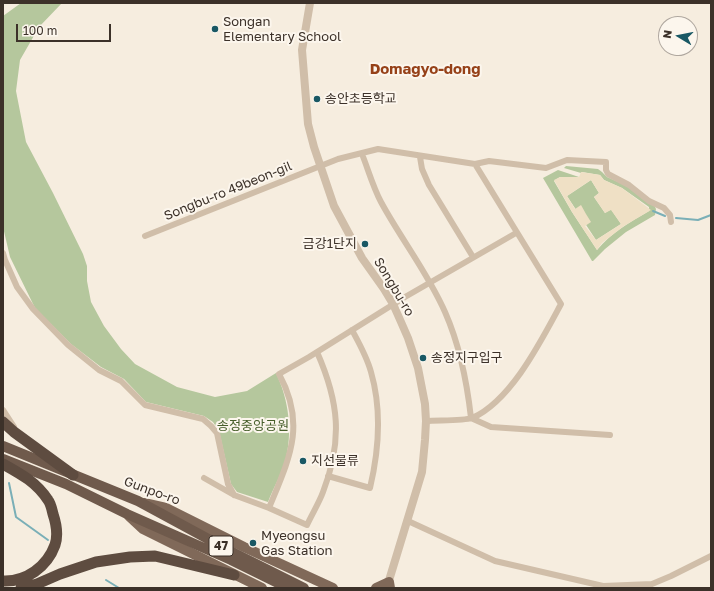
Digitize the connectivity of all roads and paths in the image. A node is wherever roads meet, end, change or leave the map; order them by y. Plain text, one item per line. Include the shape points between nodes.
1 (310, 3) edge
2 (362, 154) junction
3 (420, 157) junction
4 (476, 164) junction
5 (320, 166) junction
6 (672, 222) dead end
7 (518, 235) junction
8 (145, 236) dead end
9 (3, 253) edge
10 (473, 257) junction
11 (430, 282) junction
12 (393, 304) junction
13 (352, 330) junction
14 (317, 352) junction
15 (3, 410) edge
16 (471, 418) junction
17 (426, 421) junction
18 (3, 422) edge
19 (610, 435) dead end
20 (21, 437) junction
21 (3, 446) edge
22 (3, 459) edge
23 (3, 464) edge
24 (73, 475) junction
25 (328, 476) junction
26 (204, 478) dead end
27 (234, 495) junction
28 (138, 502) junction
29 (270, 508) junction
30 (127, 514) junction
31 (408, 521) junction
32 (711, 556) edge
33 (234, 575) junction
34 (3, 581) edge
35 (389, 586) edge
36 (21, 588) edge
37 (262, 588) edge
38 (288, 588) edge
39 (304, 588) edge
40 (333, 588) edge
41 (376, 588) edge

1 - 5 street, Songbu-ro via 302,50 308,124
2 - 3 street, Songbu-ro 49beon-gil via 378,149
2 - 5 street, Songbu-ro 49beon-gil
2 - 11 street via 380,201
3 - 4 street, Songbu-ro 49beon-gil
3 - 10 street via 429,184
4 - 6 street, Songbu-ro 49beon-gil via 489,161 546,168 566,160 606,162 608,174 664,208
4 - 7 street
5 - 8 street, Songbu-ro 49beon-gil
5 - 12 street, Songbu-ro via 337,212 362,258
7 - 10 street
7 - 16 street via 561,304 523,371 491,406
9 - 27 street via 17,287 33,309 68,345 99,370 121,381 145,405 203,419 211,426 217,433 228,484
10 - 11 street
11 - 12 street
11 - 16 street via 457,342
12 - 13 street
12 - 17 street, Songbu-ro via 418,368
13 - 14 street
13 - 25 street via 371,371 378,414 377,452 370,488
14 - 25 street via 332,392 336,417 334,453
14 - 29 street via 279,374 287,388 294,432 287,462
15 - 20 street
16 - 17 street
16 - 19 street via 491,427
17 - 31 street, Songbu-ro via 422,472
18 - 20 highway
20 - 24 highway
21 - 24 highway, Gunpo-ro / 47
22 - 30 highway, 47 via 66,484
23 - 34 highway via 33,482 49,501 56,523 55,544 47,559 35,572 12,581
24 - 28 highway, Gunpo-ro / 47
25 - 29 street via 307,525
26 - 27 street
27 - 29 street
28 - 39 highway, 47
28 - 40 main road, Gunpo-ro / 47 via 166,508
30 - 33 main road, 47 via 143,529
30 - 38 highway, 47
31 - 32 street via 495,561 603,586 652,584
31 - 35 street, Songbu-ro
33 - 36 highway via 155,556 130,557 96,562
33 - 37 main road, 47
35 - 41 main road

